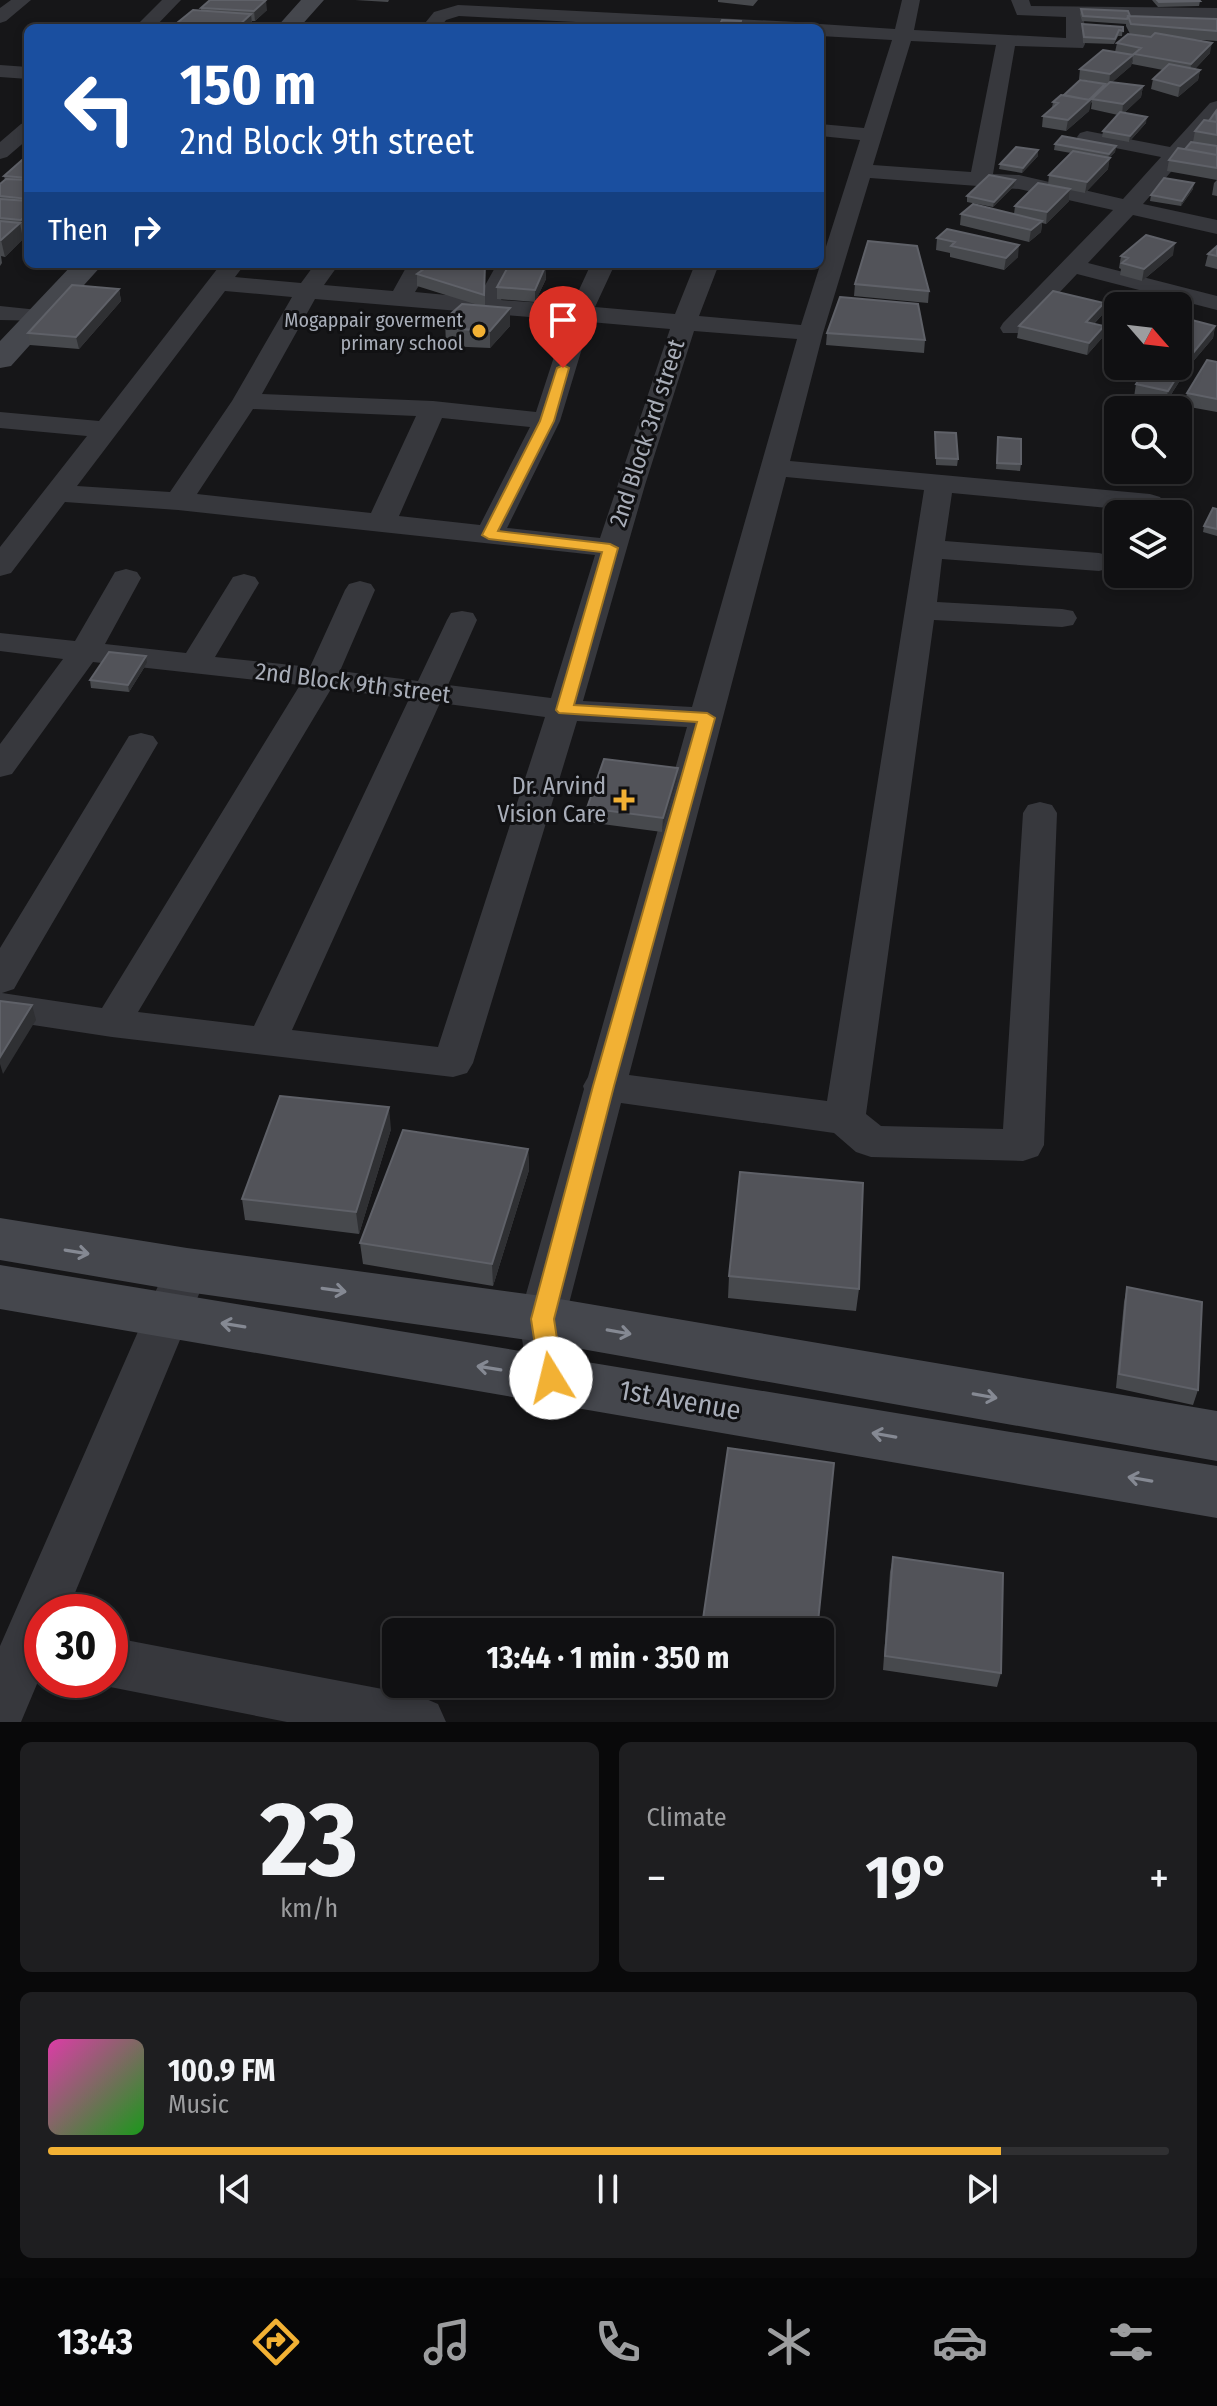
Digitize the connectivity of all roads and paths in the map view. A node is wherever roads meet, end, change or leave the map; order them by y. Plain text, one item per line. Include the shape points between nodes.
1 (22, 0) edge
2 (172, 0) edge
3 (911, 0) edge
4 (1020, 0) edge
5 (462, 5) edge
6 (1143, 7) edge
7 (319, 10) edge
8 (1075, 12) junction
9 (1217, 13) edge
10 (0, 17) edge
11 (521, 21) edge
12 (147, 24) edge
13 (294, 24) edge
14 (434, 24) edge
15 (637, 24) edge
16 (824, 30) edge
17 (903, 35) junction
18 (1006, 41) junction
19 (0, 71) edge
20 (24, 73) edge
21 (1215, 112) edge
22 (0, 124) edge
23 (24, 127) edge
24 (824, 130) edge
25 (24, 131) edge
26 (871, 135) junction
27 (1087, 137) edge
28 (0, 153) edge
29 (1176, 154) junction
30 (861, 171) junction
31 (981, 179) junction
32 (1129, 206) junction
33 (1217, 227) edge
34 (1072, 266) junction
35 (58, 268) edge
36 (83, 268) edge
37 (324, 268) edge
38 (418, 268) edge
39 (507, 268) edge
40 (601, 268) edge
41 (705, 268) edge
42 (225, 274) edge
43 (307, 292) junction
44 (399, 300) junction
45 (1217, 303) edge
46 (485, 307) junction
47 (579, 316) junction
48 (13, 318) edge
49 (683, 323) junction
50 (1012, 328) dead end
51 (811, 333) junction
52 (0, 359) edge
53 (245, 401) junction
54 (433, 409) junction
55 (0, 420) edge
56 (547, 421) junction
57 (103, 429) junction
58 (775, 468) junction
59 (939, 482) junction
60 (58, 493) junction
61 (1120, 500) edge
62 (178, 501) junction
63 (381, 524) junction
64 (489, 535) junction
65 (610, 548) junction
66 (929, 549) junction
67 (1099, 562) dead end
68 (0, 567) edge
69 (126, 578) dead end
70 (244, 583) dead end
71 (360, 590) dead end
72 (920, 610) junction
73 (1062, 618) dead end
74 (462, 620) dead end
75 (0, 642) edge
76 (85, 651) junction
77 (195, 664) junction
78 (321, 678) junction
79 (431, 692) junction
80 (564, 710) junction
81 (707, 718) junction
82 (141, 743) dead end
83 (0, 767) edge
84 (1040, 813) dead end
85 (0, 980) edge
86 (0, 1006) edge
87 (112, 1023) junction
88 (267, 1041) junction
89 (603, 1086) junction
90 (845, 1119) junction
91 (0, 1239) edge
92 (0, 1287) edge
93 (176, 1292) junction
94 (542, 1319) junction
95 (551, 1378) junction
96 (1217, 1436) edge
97 (1217, 1492) edge
98 (23, 1645) edge
99 (128, 1667) edge
100 (0, 1708) edge
101 (276, 1709) edge
102 (419, 1722) edge

1 - 10 street
2 - 12 street
3 - 17 street
4 - 8 street via 1023,11
5 - 11 street
5 - 14 street
6 - 8 street
6 - 9 street
7 - 13 main road
8 - 18 street via 1076,44
11 - 15 street
16 - 17 street
17 - 18 street
17 - 26 street
18 - 31 street
19 - 20 street
21 - 29 street
22 - 23 street
24 - 26 street
25 - 28 street
26 - 30 street
27 - 29 street
29 - 32 street
30 - 31 street
30 - 51 street
31 - 32 street
32 - 33 street
32 - 34 street
34 - 45 street
34 - 50 street
35 - 48 main road
36 - 48 main road
37 - 43 street
38 - 44 street
39 - 46 street
40 - 47 street
41 - 49 street, 2nd Block 3rd street
42 - 43 street
42 - 57 street
43 - 44 street
43 - 53 street
44 - 46 street
46 - 47 street
47 - 49 street
47 - 56 street
48 - 52 main road
49 - 51 street
49 - 65 street, 2nd Block 3rd street
51 - 58 street
53 - 54 street
53 - 62 street
54 - 56 street
54 - 63 street
55 - 57 street
56 - 64 street
57 - 60 street
58 - 59 street
58 - 81 street
59 - 61 street
59 - 66 street
60 - 62 street
60 - 68 street
62 - 63 street
63 - 64 street
64 - 65 street
65 - 80 street, 2nd Block 3rd street
66 - 67 street
66 - 72 street
69 - 76 street
70 - 77 street
71 - 78 street
72 - 73 street
72 - 90 street
74 - 79 street
75 - 76 street, 2nd Block 9th street
76 - 77 street, 2nd Block 9th street
76 - 83 street
77 - 78 street, 2nd Block 9th street
78 - 79 street, 2nd Block 9th street
78 - 87 street
79 - 80 street, 2nd Block 9th street
79 - 88 street
80 - 81 street, 2nd Block 9th street
80 - 88 street, 2nd Block 3rd street via 453,1063
81 - 89 street
82 - 85 street
84 - 90 street via 1023,1145 871,1141
86 - 87 street
87 - 88 street
89 - 90 street
89 - 94 street
91 -> 93 main road, 1st Avenue
92 - 93 main road, 1st Avenue
93 -> 94 main road, 1st Avenue
95 -> 93 main road, 1st Avenue
93 - 98 street
94 - 95 street
94 -> 96 main road, 1st Avenue
97 -> 95 main road, 1st Avenue
98 - 100 street
99 - 101 street
101 - 102 street

